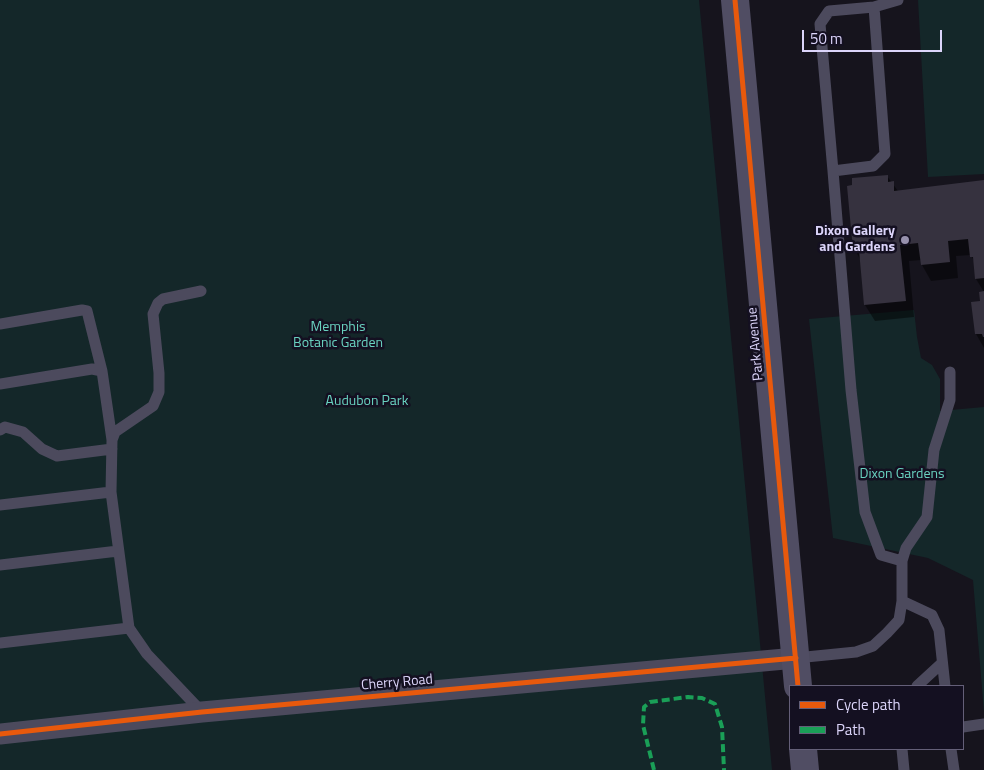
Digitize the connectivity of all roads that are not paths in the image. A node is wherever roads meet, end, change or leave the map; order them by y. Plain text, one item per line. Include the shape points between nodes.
1 (735, 0) edge
2 (898, 0) edge
3 (874, 7) junction
4 (833, 171) junction
5 (201, 291) dead end
6 (0, 324) edge
7 (102, 371) junction
8 (950, 372) dead end
9 (0, 384) edge
10 (0, 430) edge
11 (112, 445) junction
12 (112, 492) junction
13 (0, 504) edge
14 (118, 551) junction
15 (902, 561) junction
16 (0, 565) edge
17 (902, 601) junction
18 (128, 628) junction
19 (0, 643) edge
20 (796, 658) junction
21 (942, 663) junction
22 (798, 685) edge
23 (918, 685) edge
24 (945, 685) edge
25 (202, 712) junction
26 (984, 724) edge
27 (964, 726) edge
28 (0, 734) edge
29 (804, 750) edge
30 (902, 750) edge
31 (951, 750) edge
32 (805, 770) edge
33 (904, 770) edge
34 (954, 770) edge

1 - 20 main road, Park Avenue
2 - 3 lane
3 - 4 lane via 885,154 873,166
3 - 4 lane via 829,11 820,24
4 - 15 lane via 865,512 882,555
5 - 11 lane via 163,299 158,304 153,314 159,392 153,406 115,432
6 - 7 lane via 87,311
7 - 9 lane via 92,369
7 - 11 lane
8 - 15 lane via 950,400 934,450 927,517 906,548
10 - 11 lane via 23,432 42,449 57,456
11 - 12 lane
12 - 13 lane
12 - 14 lane
14 - 16 lane
14 - 18 lane
15 - 17 lane
17 - 20 lane via 899,620 874,646 856,652
17 - 21 lane via 932,615 939,630
18 - 19 lane
18 - 25 lane via 147,654
20 - 22 main road, Park Avenue
20 - 25 street, Cherry Road
21 - 23 lane
21 - 24 lane
25 - 28 street, Cherry Road
26 - 27 lane
29 - 32 main road
30 - 33 lane
31 - 34 lane

